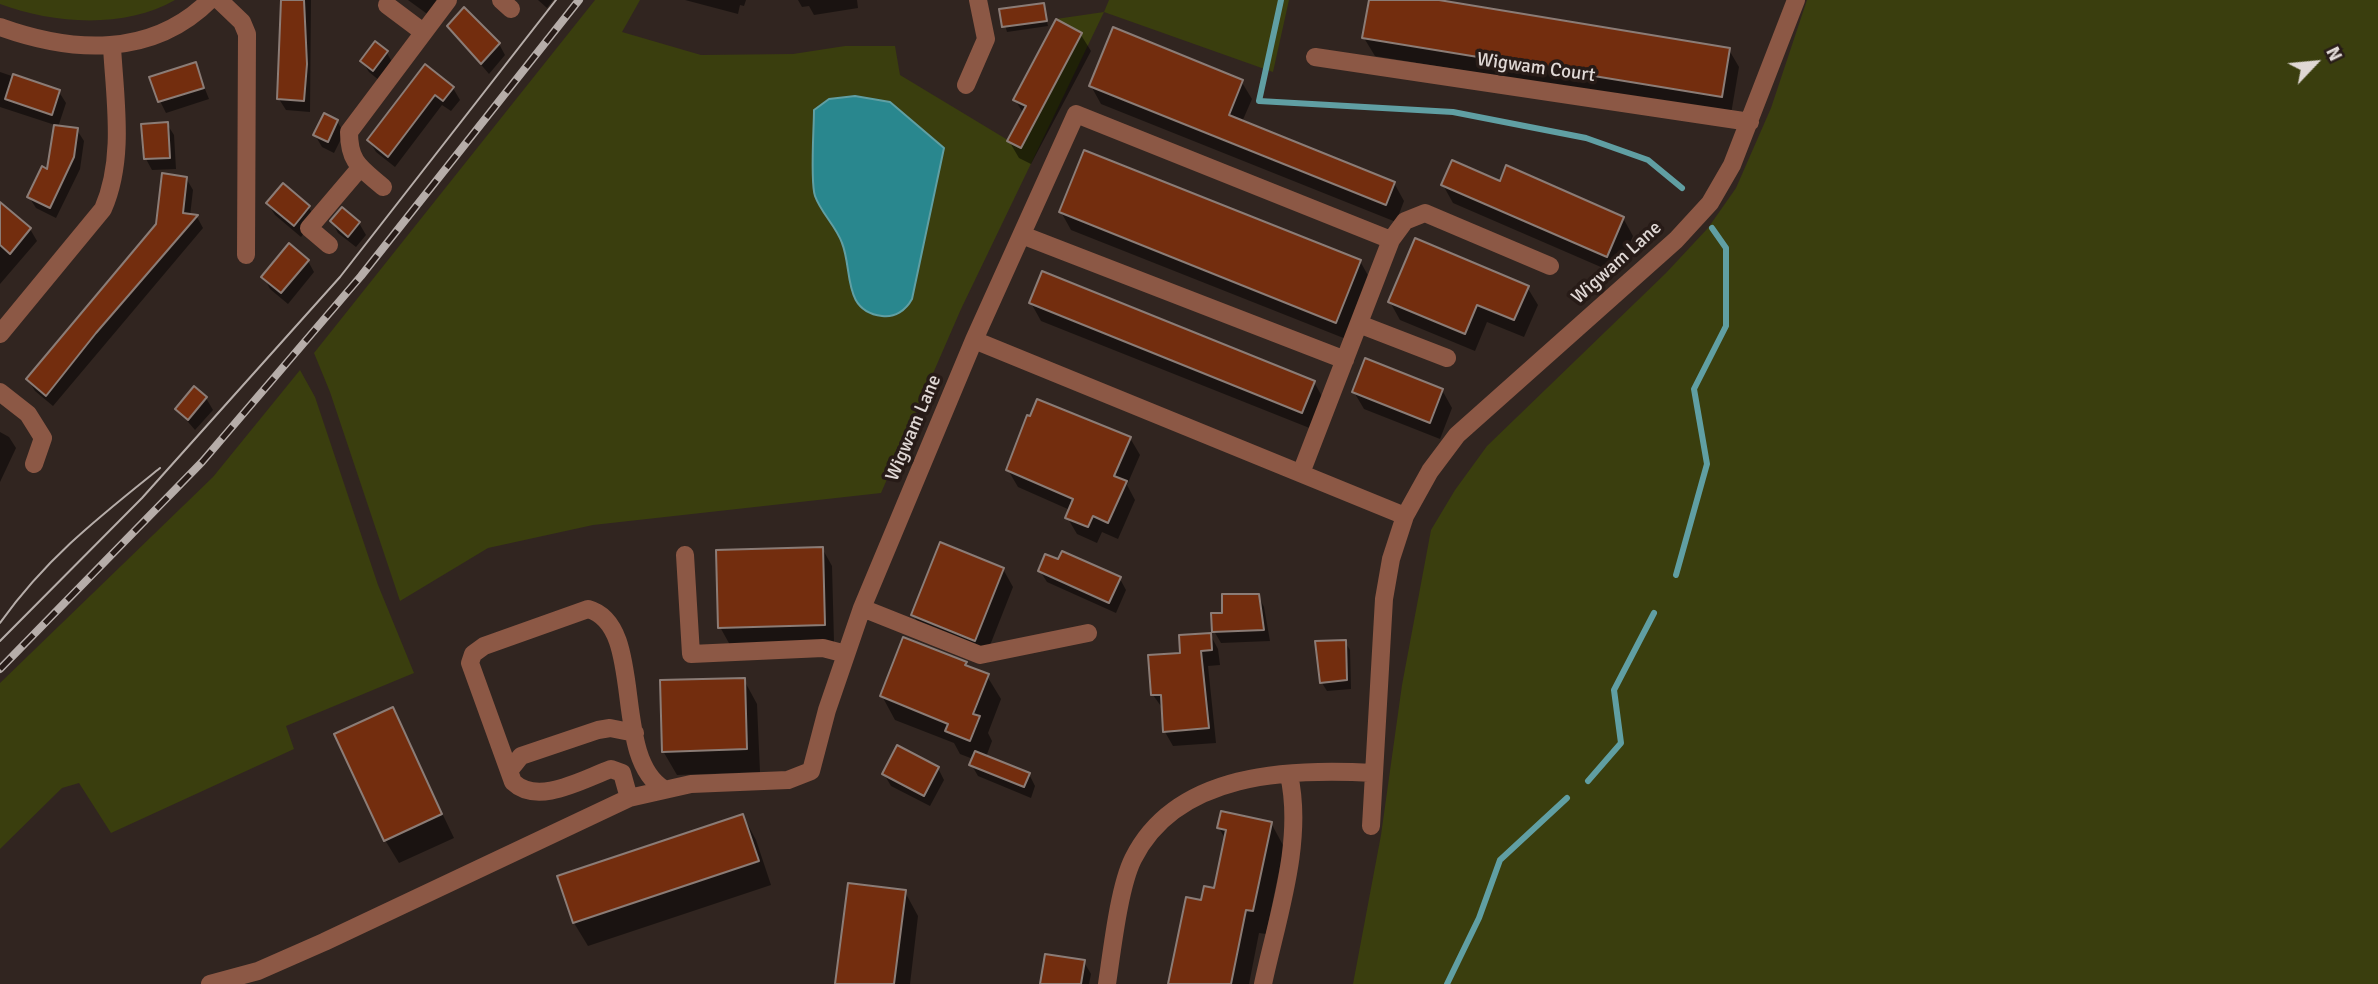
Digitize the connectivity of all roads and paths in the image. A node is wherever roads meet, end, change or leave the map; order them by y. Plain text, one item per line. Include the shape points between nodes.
1 (210, 0) edge
2 (219, 0) edge
3 (448, 0) edge
4 (978, 0) edge
5 (1796, 0) edge
6 (387, 5) dead end
7 (0, 27) edge
8 (423, 32) junction
9 (112, 47) junction
10 (1315, 57) dead end
11 (966, 85) dead end
12 (1749, 122) junction
13 (359, 167) junction
14 (383, 187) dead end
15 (1023, 235) junction
16 (1391, 240) junction
17 (329, 245) dead end
18 (246, 255) dead end
19 (1550, 266) dead end
20 (1359, 324) junction
21 (0, 334) edge
22 (974, 340) junction
23 (1447, 358) dead end
24 (1345, 360) junction
25 (0, 392) edge
26 (34, 464) dead end
27 (1301, 473) junction
28 (1405, 516) junction
29 (685, 555) dead end
30 (862, 608) junction
31 (1088, 633) dead end
32 (846, 654) junction
33 (635, 733) junction
34 (509, 771) junction
35 (1374, 773) junction
36 (1289, 775) junction
37 (664, 789) junction
38 (629, 798) junction
39 (1371, 826) dead end
40 (210, 984) edge
41 (1107, 984) edge
42 (1263, 984) edge

1 - 9 street via 156,36
2 - 18 street via 242,22 247,34
3 - 8 street
4 - 11 street via 986,39
5 - 12 street, Wigwam Lane
6 - 8 street
7 - 9 street via 53,41
8 - 13 street via 349,132 349,153
9 - 21 street via 117,165 111,191 103,209
10 - 12 street, Wigwam Court
12 - 28 street, Wigwam Lane via 1710,203 1676,240 1457,435
13 - 14 street
13 - 17 street via 309,228
15 - 16 street, Wigwam Lane via 1076,114
15 - 22 street, Wigwam Lane
15 - 24 street
16 - 19 street via 1405,221 1425,213
16 - 20 street
20 - 23 street
20 - 24 street
22 - 27 street
22 - 30 street, Wigwam Lane
24 - 27 street
25 - 26 street via 28,414 44,438
27 - 28 street
28 - 35 street, Wigwam Lane via 1384,599
29 - 32 street via 691,654 823,648
30 - 31 street via 980,655
30 - 32 street, Wigwam Lane
32 - 37 street, Wigwam Lane via 811,771 788,780
33 - 34 street via 598,730 521,757
33 - 34 street via 613,624 601,612 588,609 473,654 470,663
33 - 37 street via 654,783
34 - 38 street via 522,791 542,793 611,769 622,773
35 - 36 street
35 - 39 street, Wigwam Lane
36 - 41 street via 1197,795 1150,830 1131,861
36 - 42 street via 1295,803
37 - 38 street, Wigwam Lane
38 - 40 street, Wigwam Lane via 324,942 258,971

